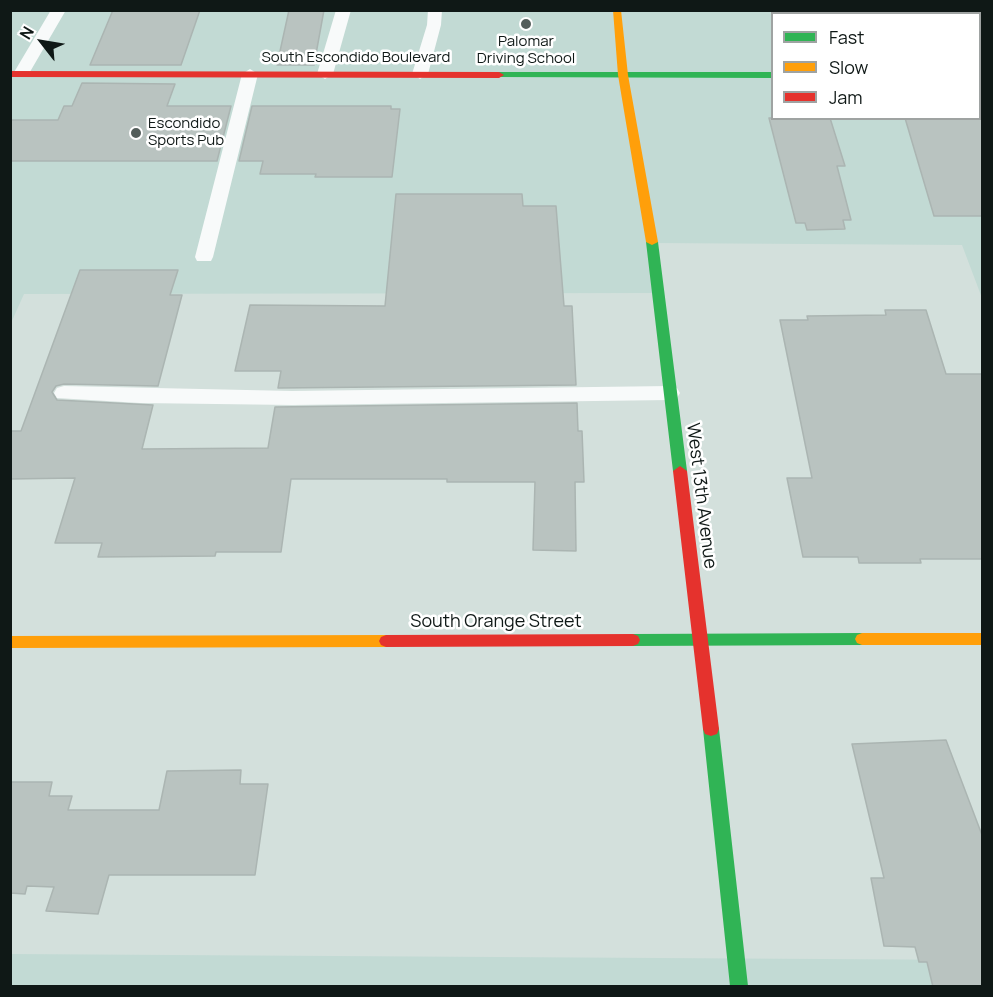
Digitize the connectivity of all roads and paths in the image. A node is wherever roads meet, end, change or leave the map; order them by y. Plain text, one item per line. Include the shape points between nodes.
1 (59, 10) edge
2 (344, 10) edge
3 (435, 10) edge
4 (617, 10) edge
5 (16, 74) edge
6 (250, 74) junction
7 (325, 74) junction
8 (420, 74) junction
9 (623, 75) junction
10 (771, 75) edge
11 (204, 257) dead end
12 (64, 393) dead end
13 (670, 393) junction
14 (701, 639) junction
15 (982, 639) edge
16 (10, 642) edge
17 (739, 987) edge

1 - 5 lane
2 - 7 lane
3 - 8 lane
4 - 9 street, West 13th Avenue
5 - 6 street, South Escondido Boulevard
6 - 7 street, South Escondido Boulevard
6 - 11 lane
7 - 8 street, South Escondido Boulevard
8 - 9 street, South Escondido Boulevard
9 - 10 street, South Escondido Boulevard
9 - 13 street, West 13th Avenue via 652,243
12 - 13 lane
13 - 14 street, West 13th Avenue
14 - 15 street, South Orange Street
14 - 16 street, South Orange Street
14 - 17 street, West 13th Avenue

